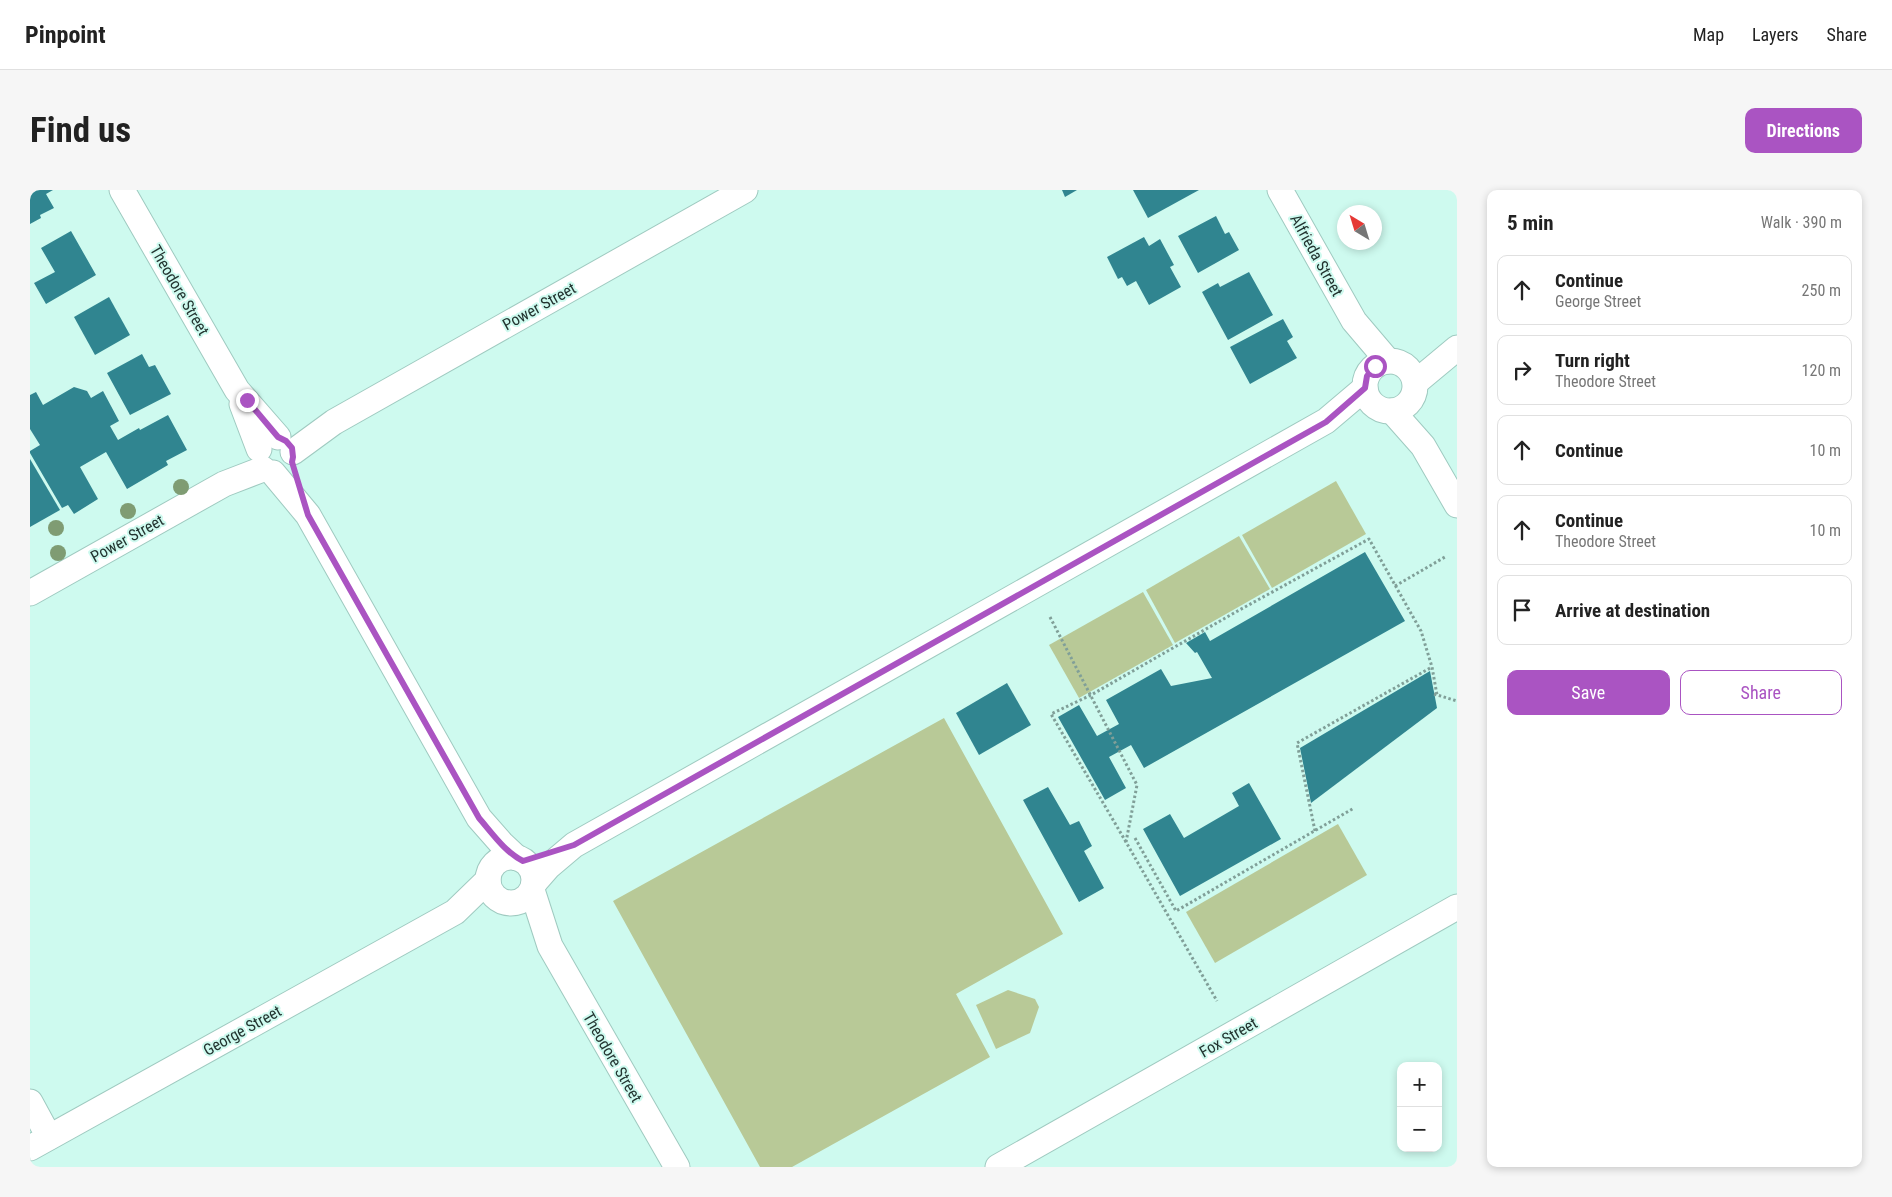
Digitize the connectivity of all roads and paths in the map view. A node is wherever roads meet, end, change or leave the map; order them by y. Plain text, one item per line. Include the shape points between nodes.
1 (122, 190) edge
2 (745, 190) edge
3 (1280, 190) edge
4 (1455, 349) edge
5 (1390, 386) junction
6 (275, 455) junction
7 (1457, 505) edge
8 (1445, 557) dead end
9 (1395, 586) junction
10 (30, 593) edge
11 (1050, 617) dead end
12 (1432, 667) junction
13 (1091, 695) junction
14 (1457, 701) edge
15 (1354, 808) dead end
16 (479, 818) junction
17 (1315, 831) junction
18 (1135, 838) dead end
19 (1126, 842) junction
20 (526, 873) junction
21 (497, 888) junction
22 (1457, 907) edge
23 (550, 946) junction
24 (1217, 1001) dead end
25 (30, 1102) edge
26 (40, 1142) edge
27 (677, 1167) edge
28 (998, 1167) edge

1 - 6 street, Theodore Street
2 - 6 street, Power Street
3 - 5 street, Alfrieda Street
4 - 5 street
5 - 7 street, Alfrieda Street
5 - 20 street via 574,845 548,867
6 - 10 street, Power Street
6 - 16 street, Theodore Street
8 - 9 path
9 - 12 path via 1421,630
9 - 13 path via 1369,540
11 - 13 path
12 - 14 path via 1436,695
12 - 17 path via 1297,743
13 - 19 path via 1137,785
13 - 19 path via 1051,714
15 - 17 path
16 - 20 street, Theodore Street
16 - 21 street, Theodore Street
17 - 18 path via 1176,910
19 - 24 path
20 - 21 street via 522,900
20 - 21 street via 512,857 500,860
20 - 23 street, Theodore Street
21 - 23 street, Theodore Street
21 - 26 street, George Street
22 - 28 street, Fox Street
23 - 27 street, Theodore Street
25 - 26 street

